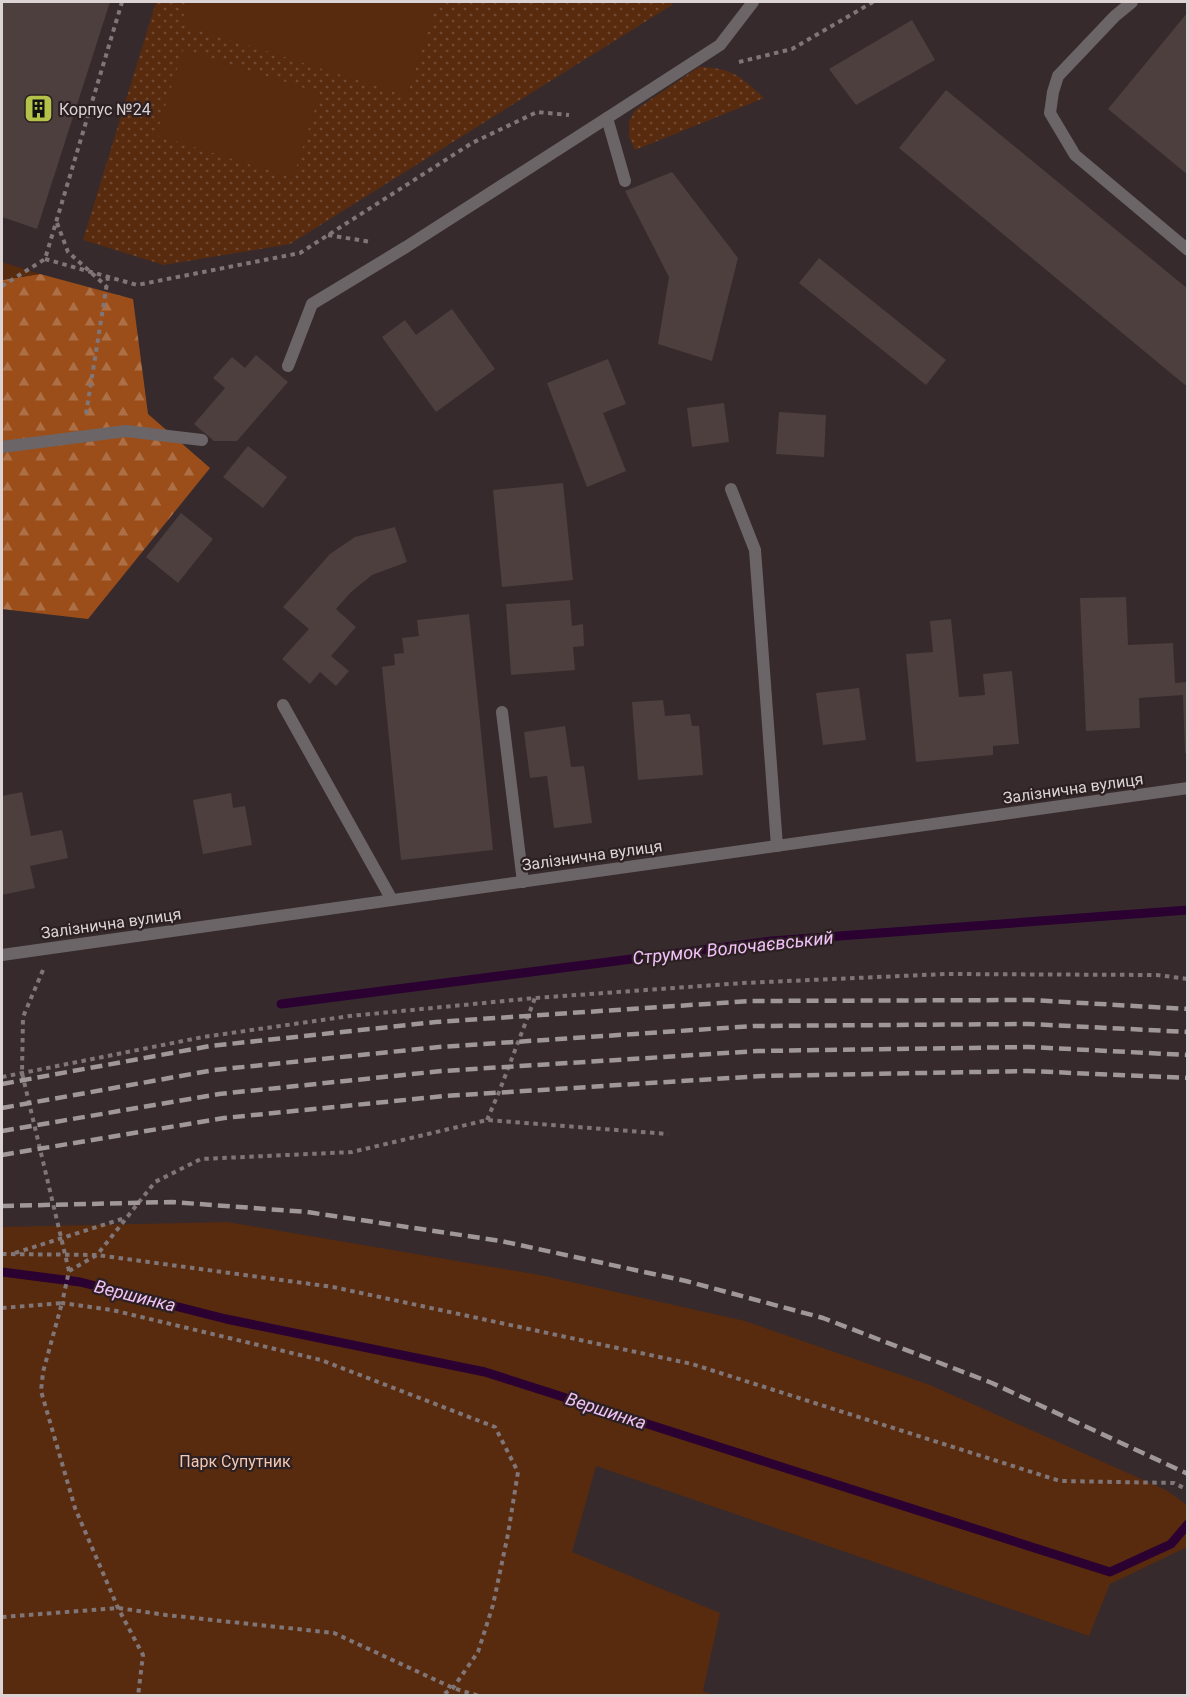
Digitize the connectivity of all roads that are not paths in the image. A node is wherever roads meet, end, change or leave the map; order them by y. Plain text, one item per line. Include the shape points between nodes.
1 (753, 2) edge
2 (1132, 2) edge
3 (607, 118) junction
4 (625, 181) dead end
5 (1188, 250) edge
6 (288, 366) dead end
7 (202, 440) dead end
8 (2, 447) edge
9 (731, 489) dead end
10 (283, 705) dead end
11 (502, 711) dead end
12 (1188, 788) edge
13 (777, 846) junction
14 (523, 882) junction
15 (392, 900) junction
16 (2, 955) edge

1 - 3 street via 720,45
2 - 5 street via 1058,76 1050,113 1075,156
3 - 4 street
3 - 6 street via 312,304
7 - 8 street via 126,430
9 - 13 street via 755,550
10 - 15 street
11 - 14 street
12 - 13 street, Залізнична вулиця
13 - 14 street, Залізнична вулиця
14 - 15 street, Залізнична вулиця
15 - 16 street, Залізнична вулиця

